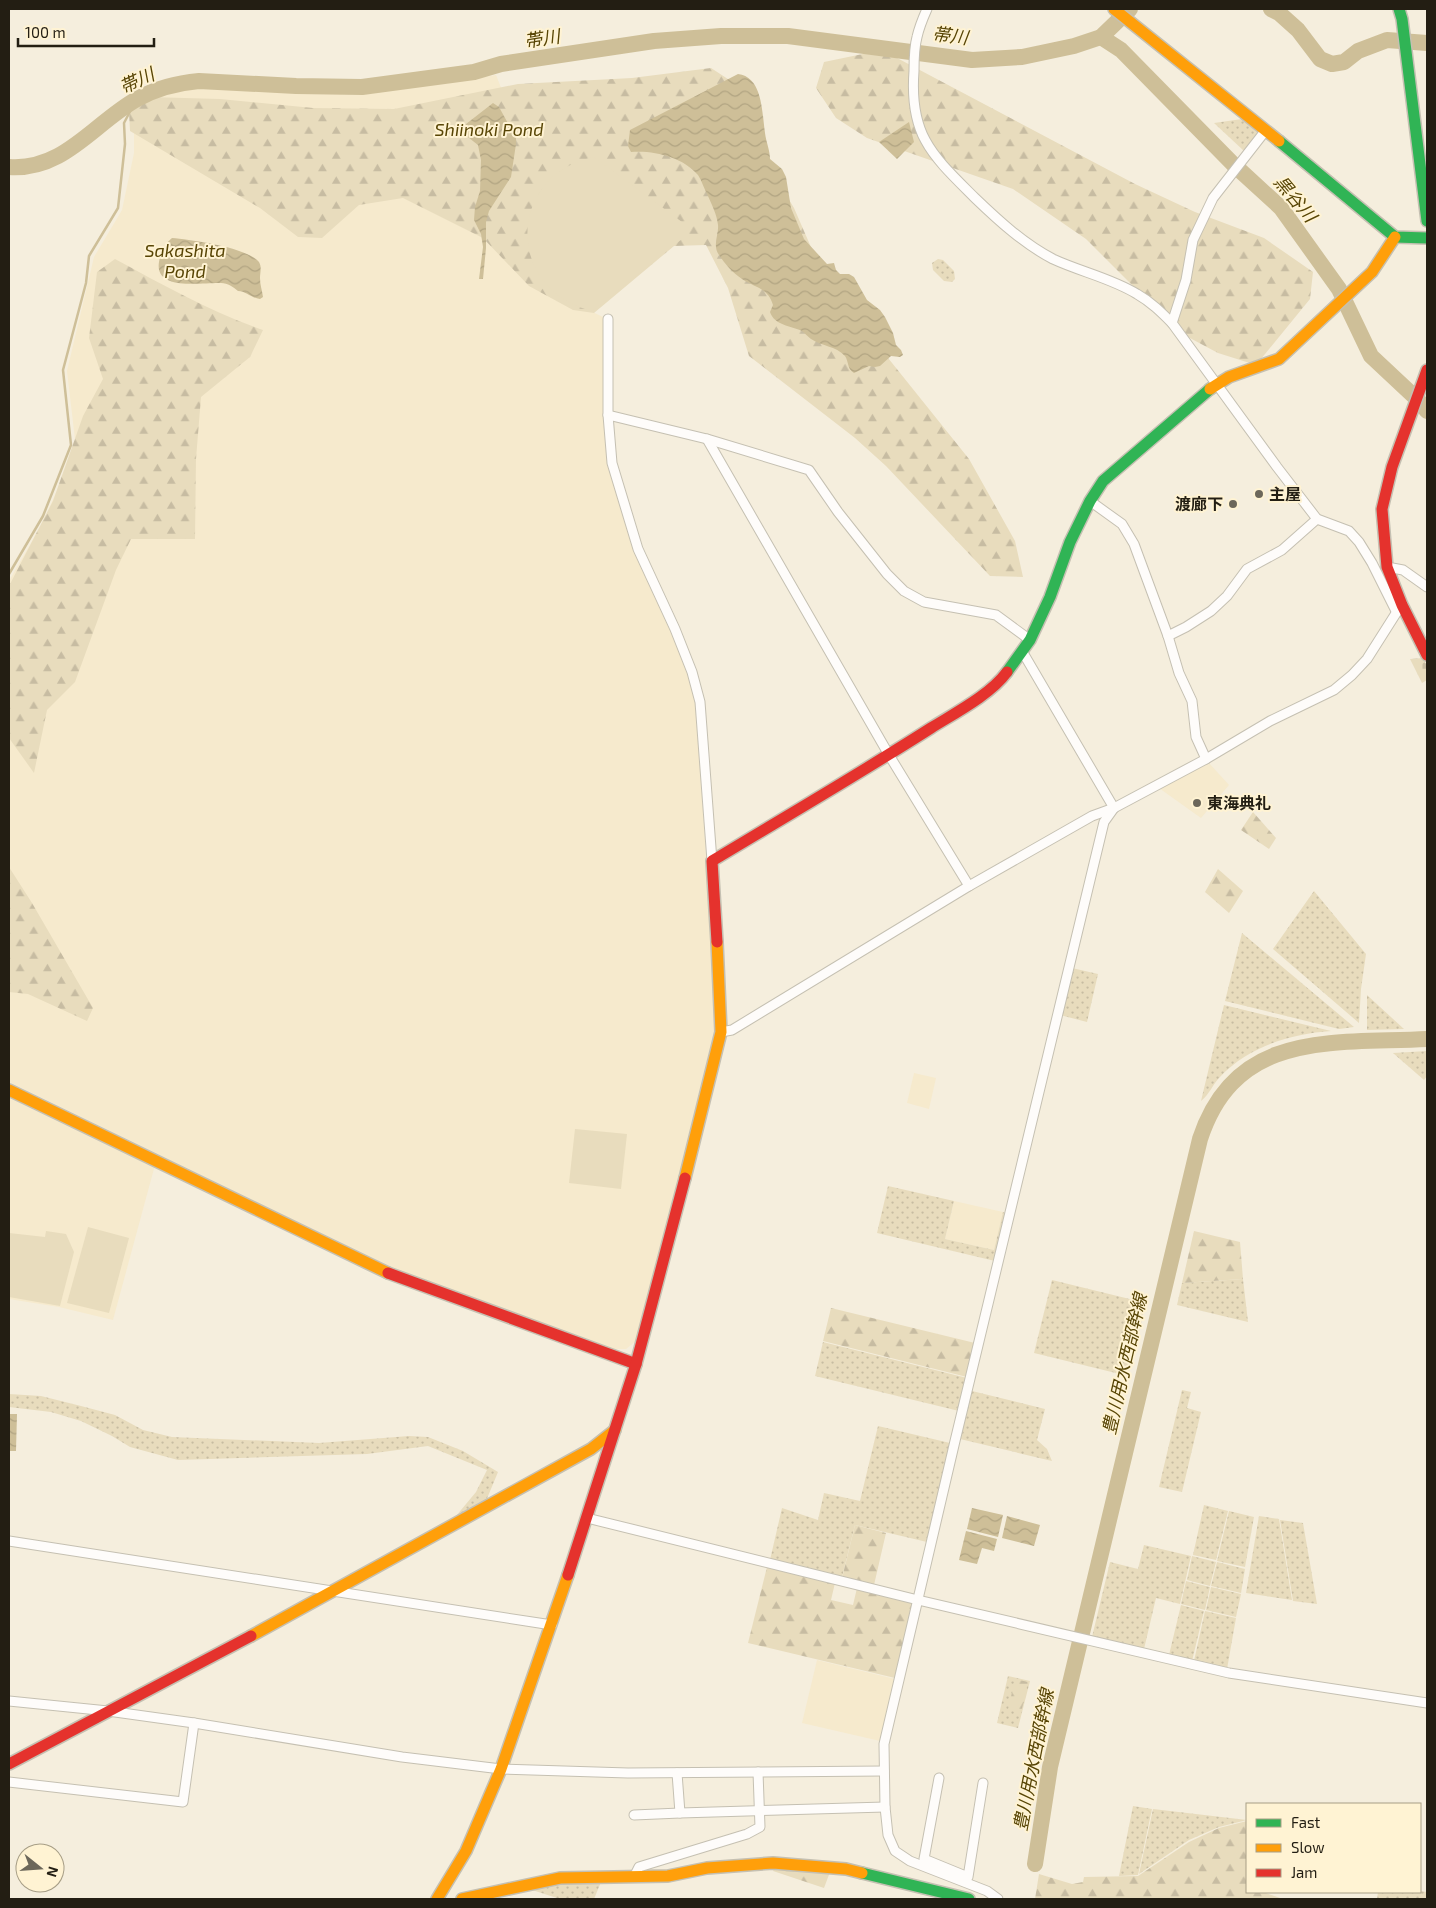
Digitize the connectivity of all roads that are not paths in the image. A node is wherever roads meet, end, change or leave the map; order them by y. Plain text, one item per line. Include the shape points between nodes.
1 (927, 9) edge
2 (1114, 9) edge
3 (1399, 9) edge
4 (1266, 130) junction
5 (1427, 221) edge
6 (1395, 237) junction
7 (1427, 238) edge
8 (608, 319) dead end
9 (1172, 323) junction
10 (1427, 370) edge
11 (1217, 384) junction
12 (608, 415) junction
13 (707, 439) junction
14 (1090, 501) junction
15 (1317, 519) junction
16 (1387, 567) junction
17 (1427, 588) edge
18 (1399, 608) junction
19 (1168, 636) junction
20 (1030, 640) junction
21 (1022, 652) junction
22 (1427, 655) edge
23 (889, 755) junction
24 (1206, 759) junction
25 (1114, 808) junction
26 (712, 861) junction
27 (969, 886) junction
28 (720, 1032) junction
29 (9, 1090) edge
30 (636, 1364) junction
31 (615, 1430) junction
32 (587, 1518) junction
33 (9, 1541) edge
34 (334, 1591) junction
35 (918, 1600) junction
36 (552, 1624) junction
37 (9, 1701) edge
38 (1427, 1703) edge
39 (108, 1711) junction
40 (194, 1723) junction
41 (9, 1764) edge
42 (501, 1769) junction
43 (884, 1771) junction
44 (677, 1772) junction
45 (758, 1772) junction
46 (939, 1778) dead end
47 (9, 1782) edge
48 (983, 1783) dead end
49 (885, 1807) junction
50 (760, 1812) junction
51 (680, 1813) junction
52 (634, 1815) dead end
53 (634, 1877) junction
54 (437, 1899) edge
55 (462, 1899) edge
56 (969, 1899) edge
57 (998, 1899) edge

1 - 9 street via 916,39 912,88 915,118 927,145 944,168 991,213 1033,246 1054,259 1138,294
2 - 4 street
3 - 5 street
4 - 6 street
4 - 9 street via 1213,198 1193,240 1186,280
6 - 7 street
6 - 11 street via 1372,272 1279,359
8 - 12 street
9 - 11 street
10 - 16 street via 1392,466 1382,509
11 - 14 street via 1191,403 1104,481
11 - 15 street
12 - 13 street
12 - 26 street via 612,463 638,549 675,629 700,702
13 - 20 street via 809,470 838,512 904,591 924,602 996,614
13 - 23 street
14 - 19 street via 1122,524 1134,544
14 - 20 street
15 - 18 street via 1350,532
15 - 19 street via 1282,550 1246,569 1227,596 1211,611
16 - 17 street via 1403,570
16 - 18 street
18 - 22 street
18 - 24 street via 1367,659 1334,690 1270,721
19 - 24 street via 1192,701 1196,737
20 - 21 street
21 - 23 street via 1001,680
21 - 25 street
23 - 26 street
23 - 27 street
24 - 25 street
25 - 27 street via 1092,816
25 - 35 street via 1107,816 1102,831
26 - 28 street
27 - 28 street via 732,1030
28 - 30 street
29 - 30 street via 375,1268
30 - 31 street
31 - 32 street
31 - 34 street via 591,1449
32 - 35 street
32 - 36 street
33 - 34 street
34 - 36 street
34 - 39 street
35 - 38 street via 1229,1674
35 - 43 street via 884,1744
36 - 42 street
37 - 39 street
39 - 40 street
39 - 41 street
40 - 42 street via 402,1757
40 - 47 street via 183,1802
42 - 44 street
42 - 54 street via 470,1843
43 - 45 street
43 - 49 street
44 - 45 street
44 - 51 street
45 - 50 street
46 - 48 street via 924,1859 968,1877
49 - 50 street
49 - 57 street via 888,1835 901,1856 987,1891
50 - 51 street
50 - 53 street via 760,1827 747,1834 639,1866
51 - 52 street
53 - 55 street via 552,1879
53 - 56 street via 668,1876 707,1868 755,1864 806,1865 846,1869

